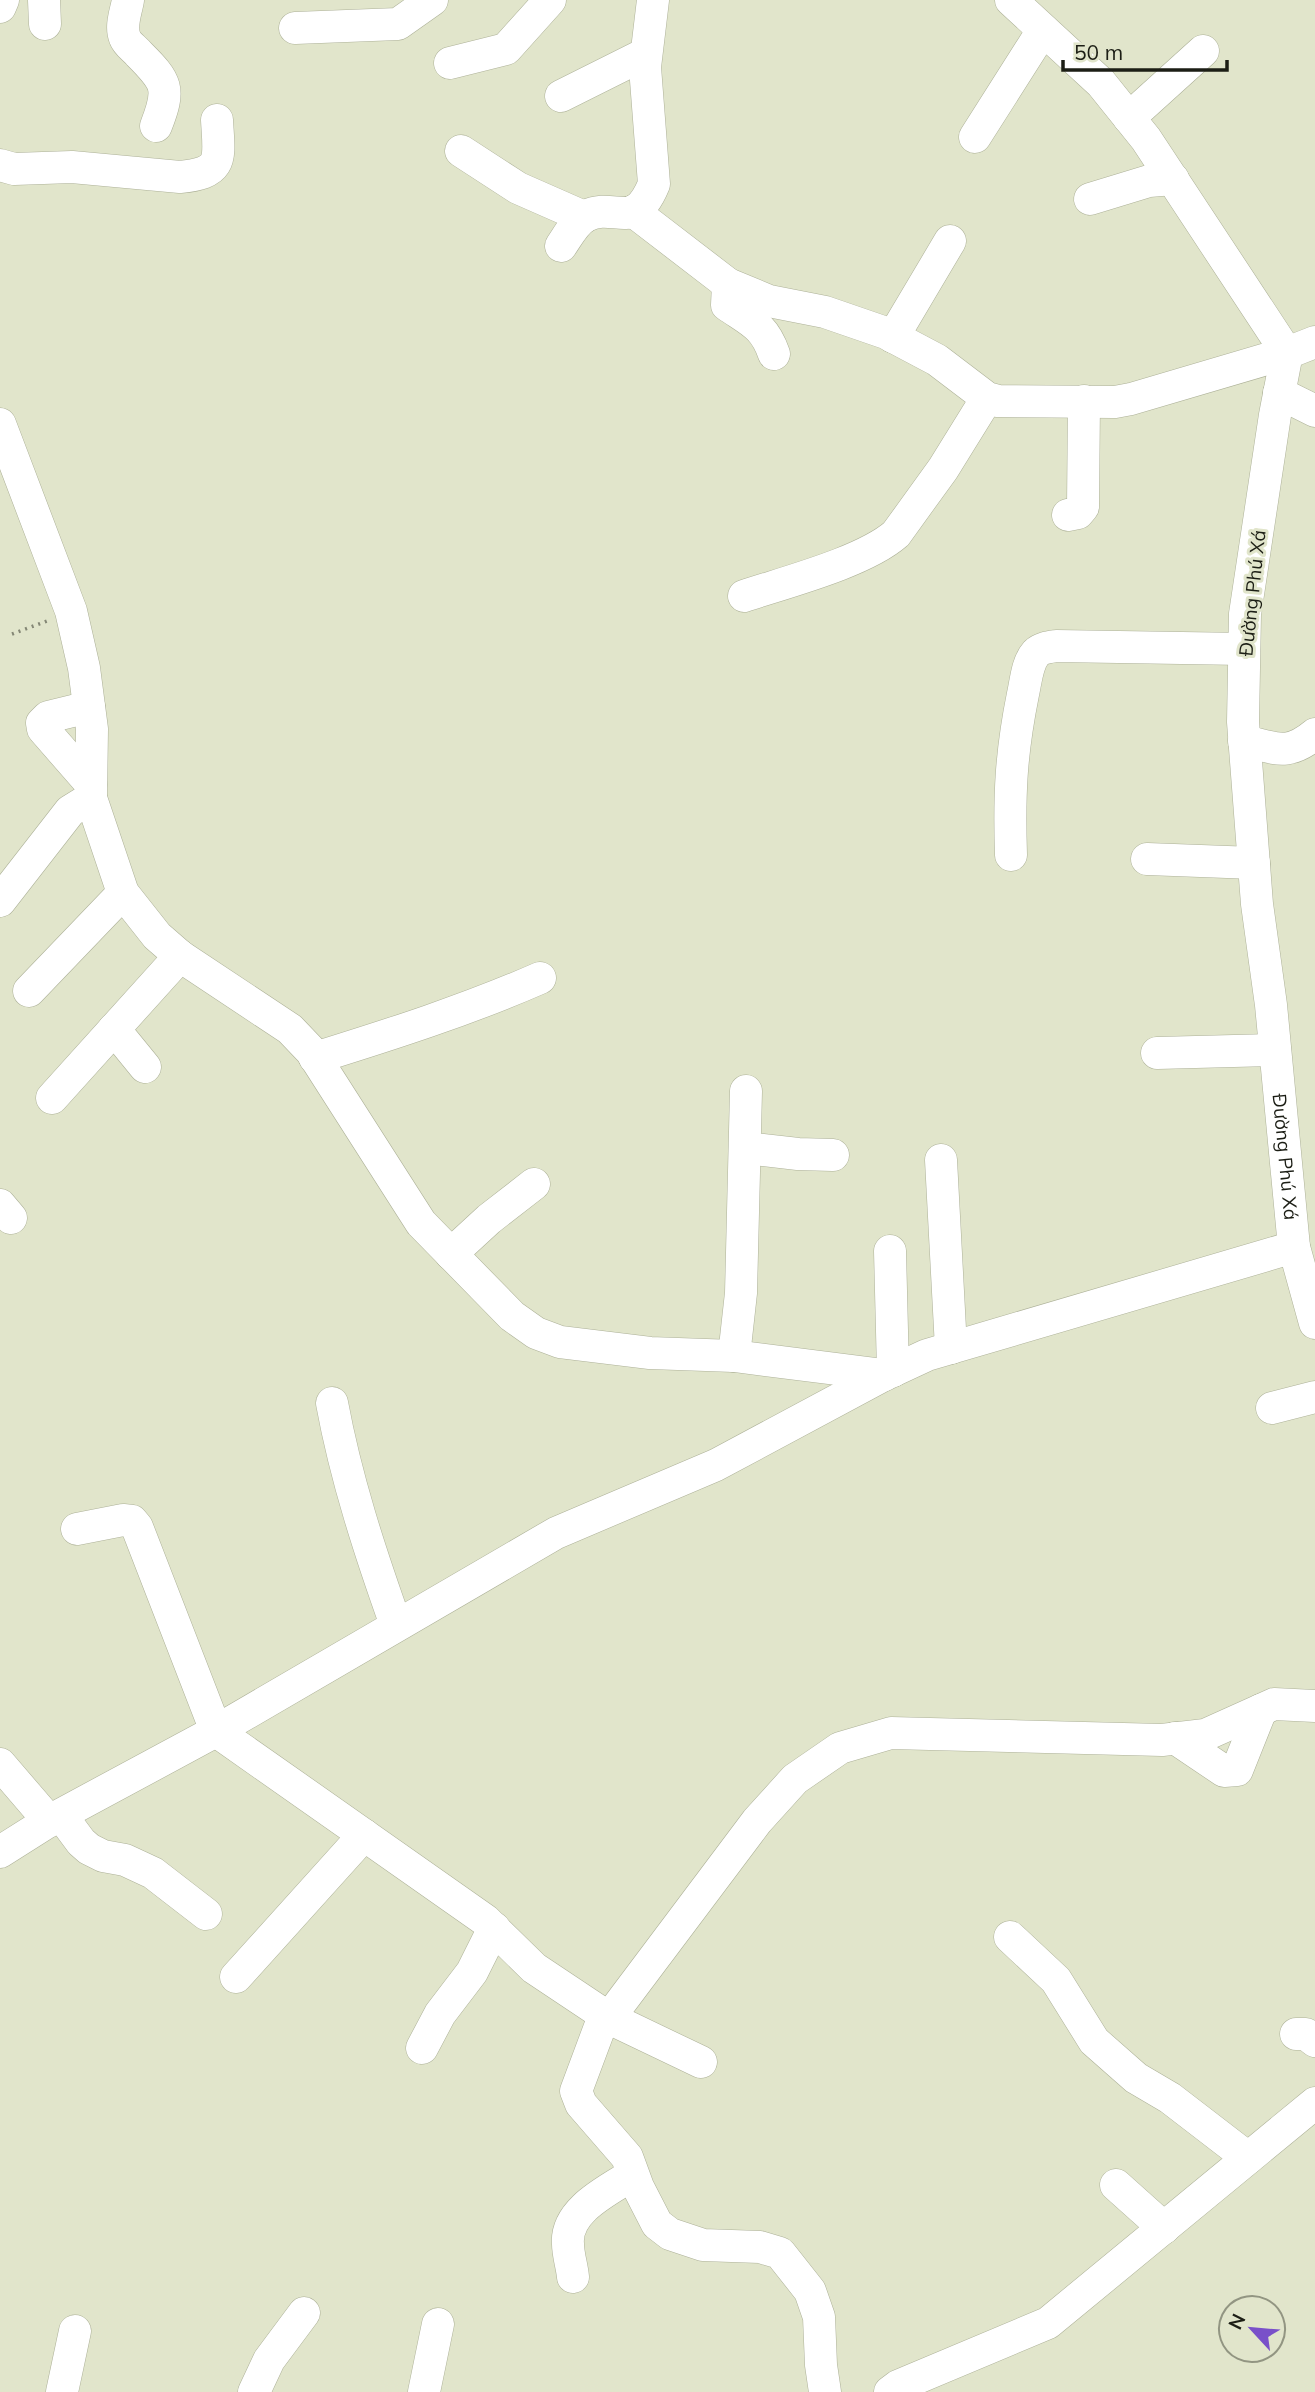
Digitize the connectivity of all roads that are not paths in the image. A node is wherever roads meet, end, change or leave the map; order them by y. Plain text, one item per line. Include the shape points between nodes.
1 (3, 0) edge
2 (128, 0) edge
3 (432, 0) edge
4 (550, 0) edge
5 (1011, 0) edge
6 (647, 2) edge
7 (0, 7) edge
8 (296, 28) dead end
9 (1043, 30) junction
10 (1203, 51) dead end
11 (645, 54) junction
12 (450, 63) dead end
13 (561, 96) dead end
14 (1129, 118) junction
15 (218, 120) dead end
16 (156, 126) dead end
17 (975, 136) dead end
18 (461, 151) dead end
19 (0, 165) edge
20 (1173, 179) junction
21 (1090, 199) dead end
22 (633, 211) junction
23 (584, 217) junction
24 (950, 242) dead end
25 (561, 246) dead end
26 (728, 284) junction
27 (893, 337) junction
28 (1301, 347) edge
29 (774, 354) dead end
30 (1279, 393) junction
31 (988, 398) junction
32 (1084, 401) junction
33 (1315, 411) edge
34 (0, 424) edge
35 (8, 472) edge
36 (1068, 516) dead end
37 (744, 596) dead end
38 (1244, 649) junction
39 (89, 706) junction
40 (1315, 734) edge
41 (1244, 741) junction
42 (91, 791) junction
43 (1011, 855) dead end
44 (1147, 859) dead end
45 (1254, 863) junction
46 (123, 893) junction
47 (0, 901) edge
48 (180, 956) junction
49 (540, 978) dead end
50 (29, 991) dead end
51 (114, 1029) junction
52 (1275, 1050) junction
53 (1157, 1053) dead end
54 (315, 1058) junction
55 (145, 1067) dead end
56 (746, 1091) dead end
57 (52, 1098) dead end
58 (745, 1148) junction
59 (833, 1155) dead end
60 (941, 1160) dead end
61 (534, 1184) dead end
62 (1301, 1236) edge
63 (890, 1251) dead end
64 (451, 1254) junction
65 (1315, 1323) edge
66 (951, 1348) junction
67 (734, 1356) junction
68 (888, 1373) junction
69 (1315, 1397) edge
70 (332, 1403) dead end
71 (1272, 1408) dead end
72 (77, 1529) dead end
73 (396, 1625) junction
74 (1315, 1706) edge
75 (1261, 1710) junction
76 (216, 1731) junction
77 (1175, 1738) junction
78 (0, 1764) edge
79 (55, 1818) junction
80 (364, 1835) junction
81 (0, 1852) edge
82 (206, 1914) dead end
83 (494, 1928) junction
84 (1010, 1937) dead end
85 (236, 1977) dead end
86 (607, 2017) junction
87 (422, 2048) dead end
88 (701, 2062) dead end
89 (1315, 2103) edge
90 (1248, 2158) junction
91 (632, 2175) junction
92 (1116, 2185) dead end
93 (1164, 2228) junction
94 (573, 2277) dead end
95 (304, 2313) dead end
96 (438, 2324) dead end
97 (75, 2331) dead end
98 (62, 2392) edge
99 (254, 2392) edge
100 (424, 2392) edge
101 (825, 2392) edge
102 (890, 2392) edge

1 - 7 street
2 - 16 street via 122,27 125,40 162,76 165,92
3 - 8 street via 398,24
4 - 12 street via 506,49
5 - 9 street
6 - 11 street
9 - 14 street via 1101,83
9 - 17 street
10 - 14 street
11 - 13 street
11 - 22 street via 654,184 644,203
14 - 20 street
15 - 19 street via 219,158 213,168 195,176
18 - 23 street via 518,188
20 - 21 street via 1149,181
20 - 28 street
22 - 23 street
22 - 26 street
23 - 25 street
24 - 27 street
26 - 27 street via 769,301 825,312
26 - 29 street via 727,305 760,326
27 - 31 street via 937,360
28 - 30 street, Đường Phú Xá
28 - 32 street via 1131,399
30 - 33 street
30 - 38 street, Đường Phú Xá via 1245,614
31 - 32 street
31 - 37 street via 943,469 886,543
32 - 36 street via 1083,507
34 - 35 street
35 - 39 street via 71,611
38 - 41 street, Đường Phú Xá
38 - 43 street via 1056,646 1036,653 1028,670 1013,743
39 - 42 street
39 - 42 street via 48,717 42,723
40 - 41 street via 1286,750
41 - 45 street, Đường Phú Xá
42 - 46 street
42 - 47 street
44 - 45 street
45 - 52 street, Đường Phú Xá
46 - 48 street via 157,936
46 - 50 street
48 - 51 street
48 - 54 street via 290,1029
49 - 54 street via 478,1005
51 - 55 street
51 - 57 street
52 - 53 street
52 - 62 street, Đường Phú Xá
54 - 64 street via 421,1223
56 - 58 street
58 - 59 street
58 - 67 street via 741,1293
60 - 66 street
61 - 64 street
62 - 65 street, Đường Phú Xá
62 - 66 street
63 - 68 street
64 - 67 street via 512,1316 536,1333 560,1342 650,1353
66 - 68 street
67 - 68 street
68 - 73 street via 716,1465 556,1533
69 - 71 street
70 - 73 street via 368,1546
72 - 76 street via 123,1520 137,1527
73 - 76 street
74 - 75 street via 1274,1704
75 - 77 street via 1205,1735
75 - 77 street via 1237,1770 1224,1771
76 - 79 street
76 - 80 street
77 - 86 street via 891,1733 840,1748 795,1779 757,1821
78 - 79 street
79 - 81 street
79 - 82 street via 89,1849 153,1873
80 - 83 street
80 - 85 street
83 - 86 street via 534,1968
83 - 87 street via 472,1972 440,2014
84 - 90 street via 1056,1980 1094,2041 1136,2078
86 - 88 street
86 - 91 street via 576,2091 581,2104 627,2157
89 - 90 street
90 - 93 street
91 - 94 street via 590,2202 575,2218 567,2241
91 - 101 street via 657,2224 670,2234 703,2245 780,2253 810,2291 819,2317
92 - 93 street
93 - 102 street via 1048,2323
95 - 99 street via 269,2360
96 - 100 street
97 - 98 street

